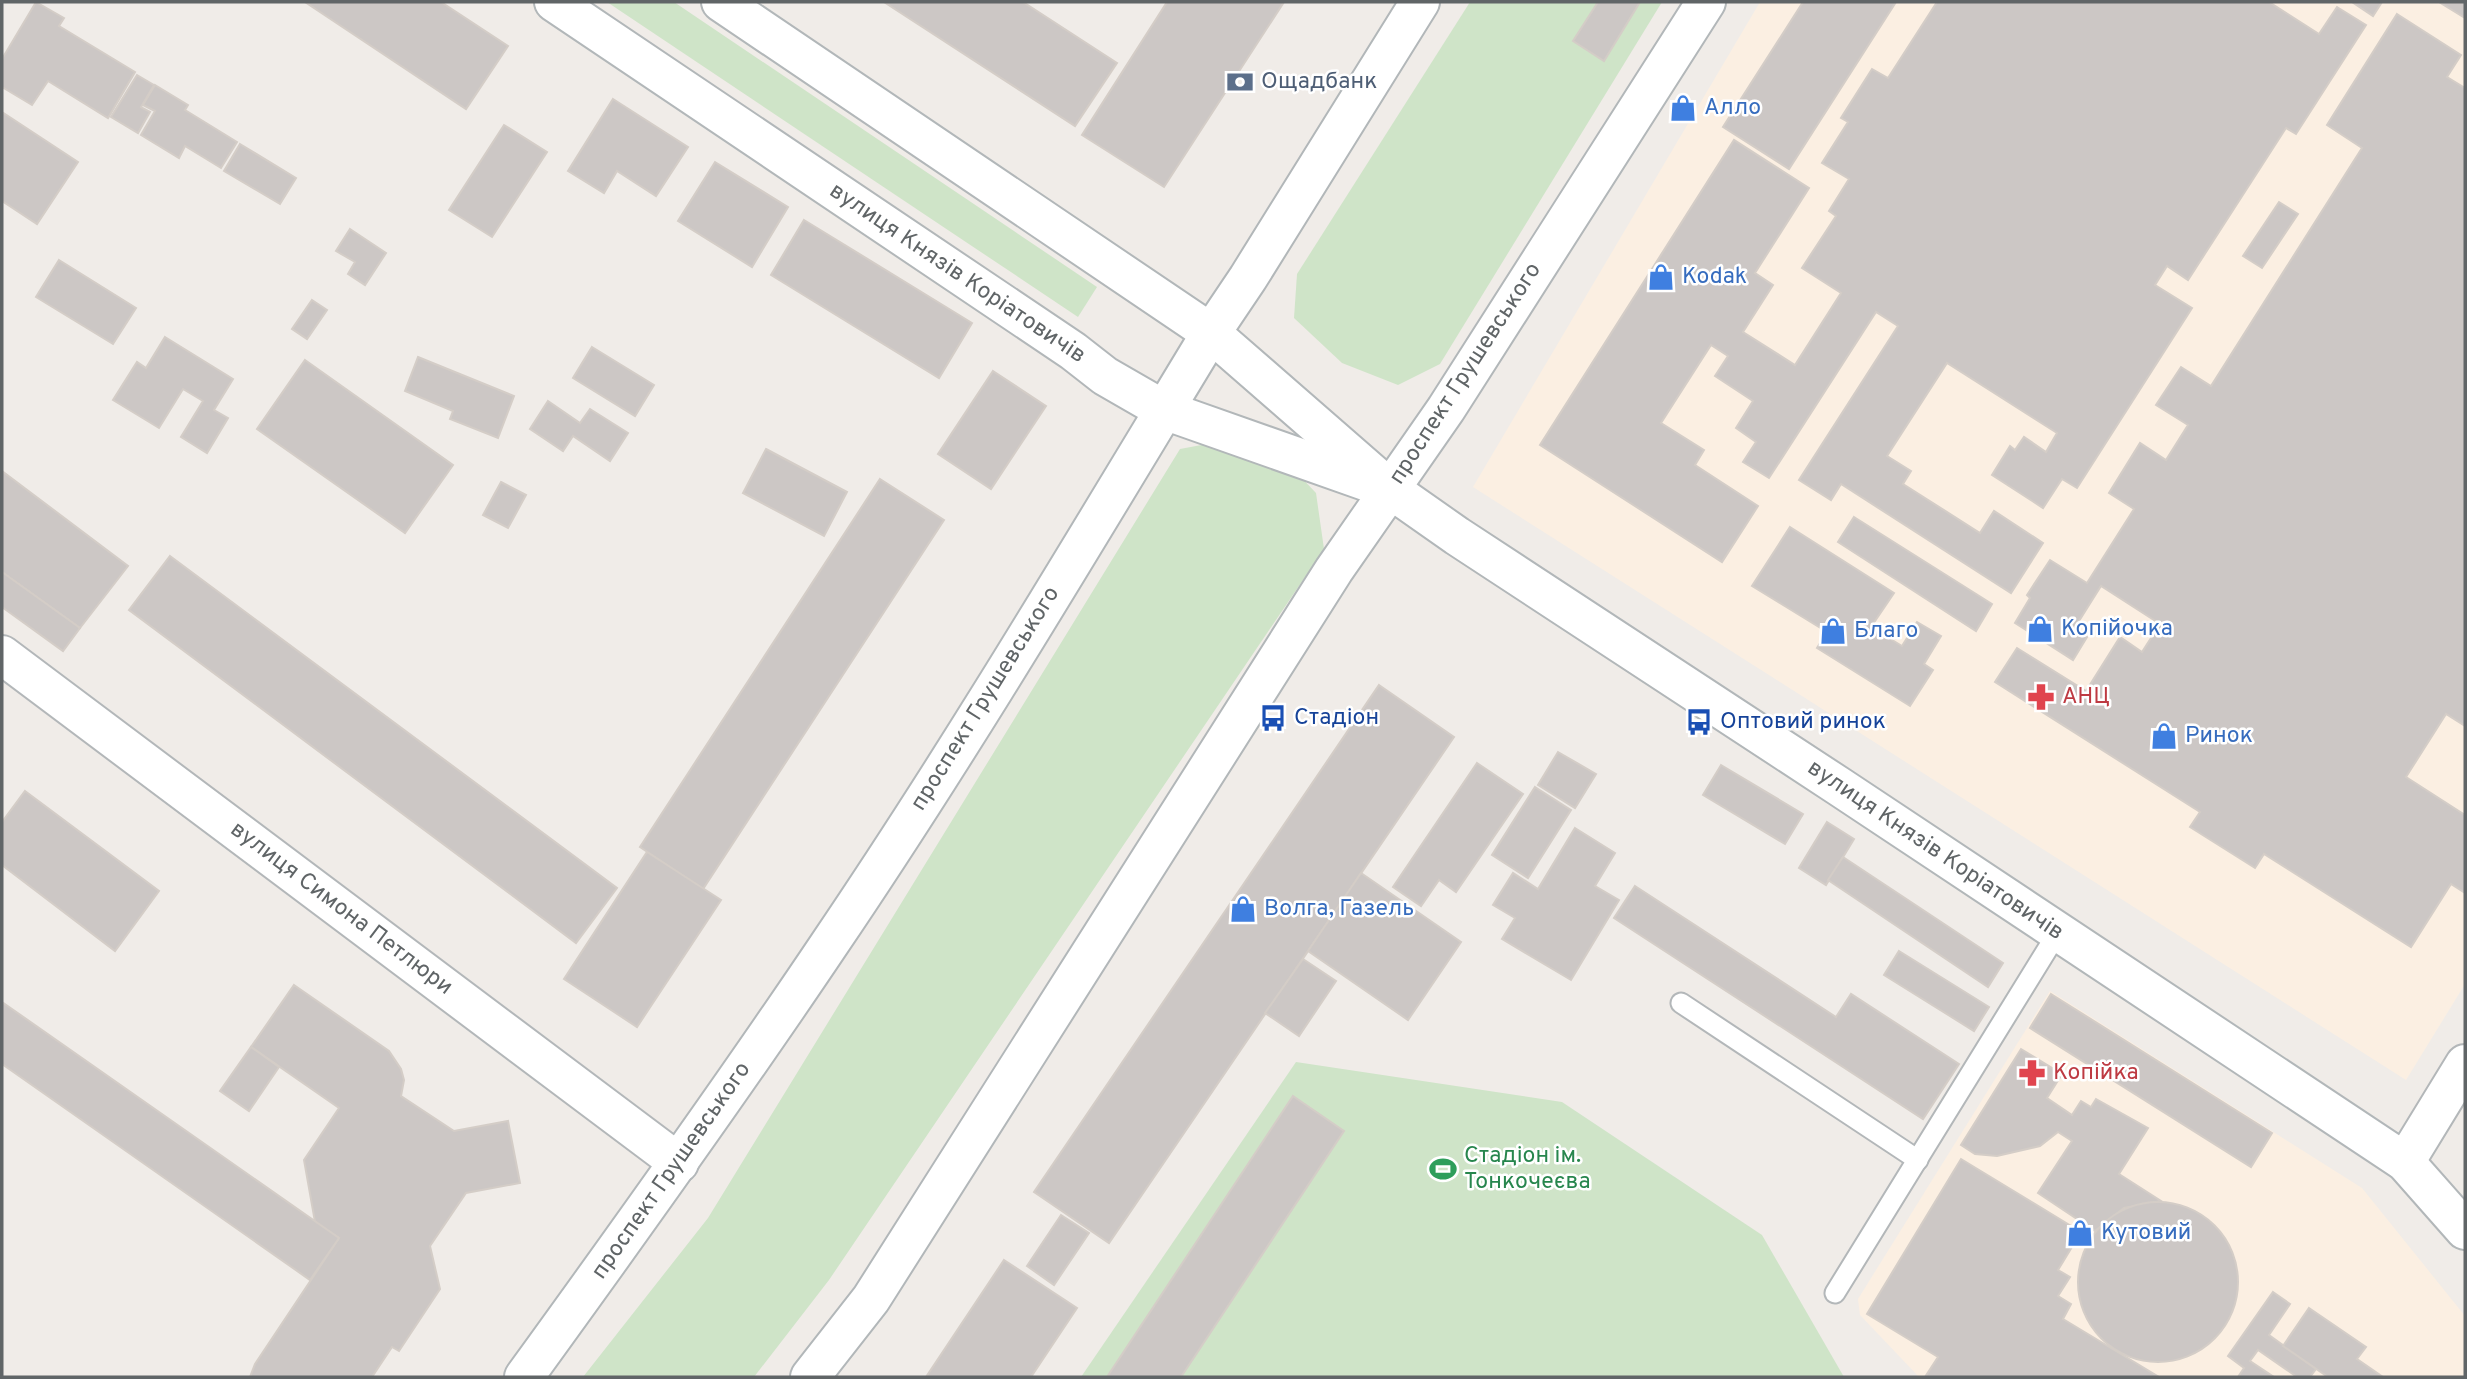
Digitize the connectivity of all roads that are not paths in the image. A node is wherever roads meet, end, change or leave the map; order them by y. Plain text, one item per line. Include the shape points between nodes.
1 (554, 2) edge
2 (721, 2) edge
3 (1420, 2) edge
4 (1706, 2) edge
5 (1211, 333) junction
6 (1164, 410) junction
7 (1390, 489) junction
8 (2, 655) edge
9 (2058, 932) junction
10 (1681, 1003) dead end
11 (2465, 1063) edge
12 (1918, 1160) junction
13 (2405, 1162) junction
14 (679, 1163) junction
15 (2465, 1230) edge
16 (1835, 1293) dead end
17 (524, 1377) edge
18 (810, 1377) edge

1 - 6 main road, вулиця Князів Коріатовичів via 1105,376
2 - 5 main road, вулиця Князів Коріатовичів
3 - 5 main road, проспект Грушевського
4 - 7 main road, проспект Грушевського
5 - 6 main road, проспект Грушевського
5 - 7 main road, вулиця Князів Коріатовичів
6 - 7 main road, вулиця Князів Коріатовичів
6 - 14 main road, проспект Грушевського via 967,733
7 - 9 main road, вулиця Князів Коріатовичів
7 - 18 main road, проспект Грушевського via 871,1299
8 - 14 main road, вулиця Симона Петлюри
9 - 12 lane
9 - 13 main road, вулиця Князів Коріатовичів
10 - 12 lane
11 - 13 main road
12 - 16 lane
13 - 15 main road, вулиця Князів Коріатовичів
14 - 17 main road, проспект Грушевського

